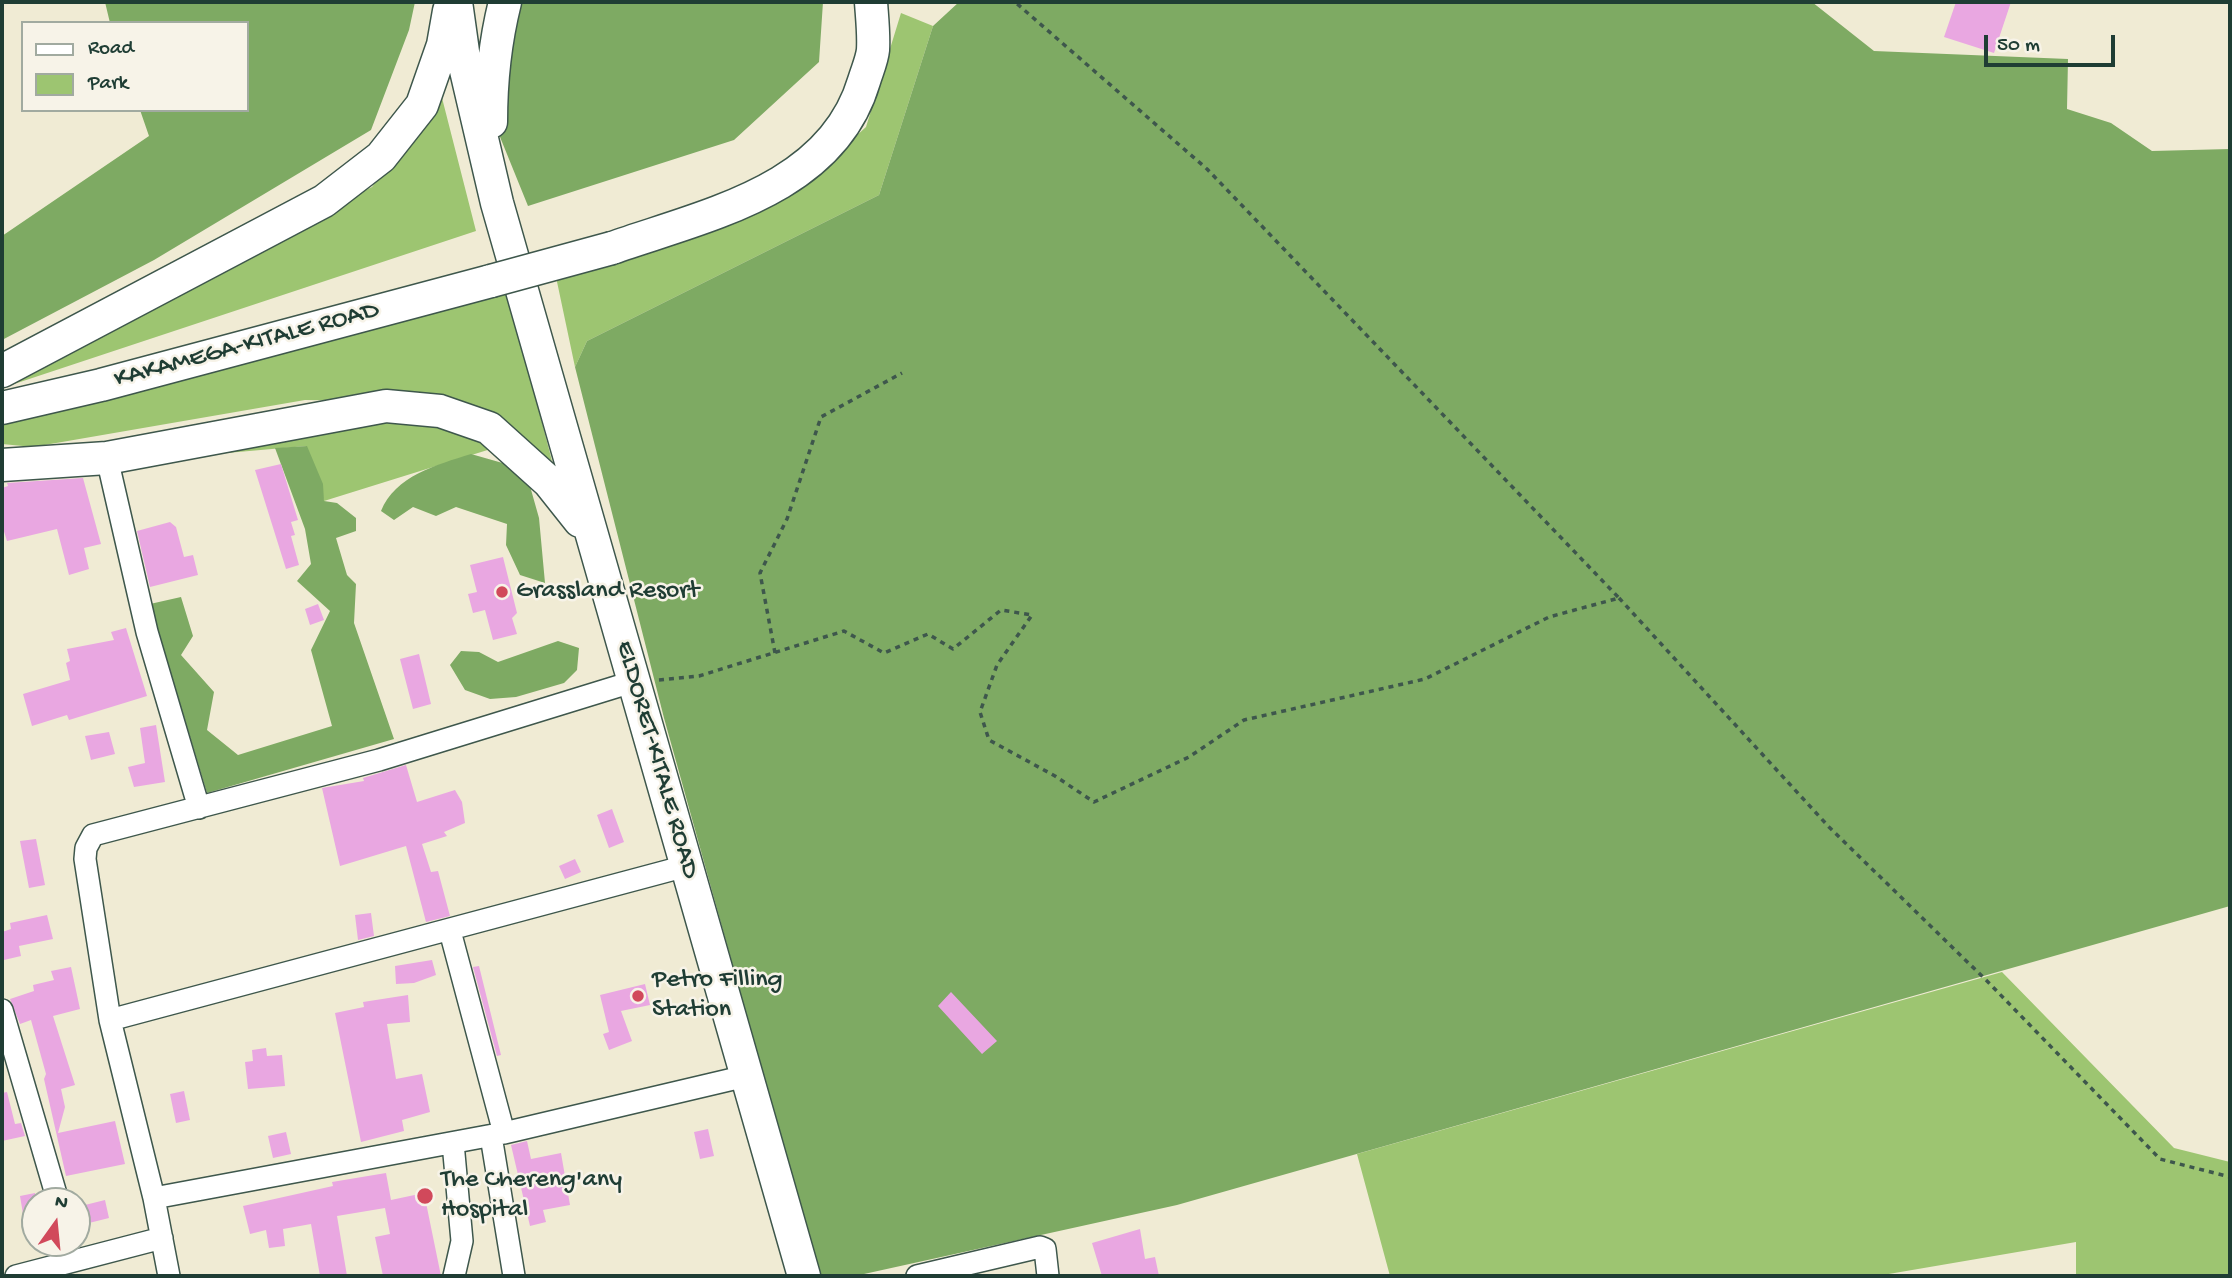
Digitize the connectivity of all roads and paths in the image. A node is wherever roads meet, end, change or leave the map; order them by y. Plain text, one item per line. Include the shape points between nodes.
1 (450, 2) edge
2 (456, 2) edge
3 (505, 2) edge
4 (871, 2) edge
5 (1015, 2) edge
6 (497, 203) junction
7 (2, 371) edge
8 (902, 373) dead end
9 (2, 408) edge
10 (107, 458) junction
11 (2, 465) edge
12 (592, 536) junction
13 (1619, 598) junction
14 (775, 653) junction
15 (632, 682) junction
16 (199, 808) junction
17 (686, 866) junction
18 (450, 931) junction
19 (2, 1010) edge
20 (110, 1020) junction
21 (746, 1076) junction
22 (497, 1135) junction
23 (453, 1143) junction
24 (2230, 1177) edge
25 (54, 1187) edge
26 (154, 1198) junction
27 (162, 1238) junction
28 (91, 1249) edge
29 (61, 1257) edge
30 (16, 1276) edge
31 (169, 1276) edge
32 (454, 1276) edge
33 (514, 1276) edge
34 (804, 1276) edge
35 (917, 1276) edge
36 (1048, 1276) edge

1 - 7 highway via 443,45 422,105 381,157 324,201
2 - 6 highway via 465,66
3 - 6 highway via 491,78
4 - 9 highway, KAKAMEGA-KITALE ROAD, bridge via 873,51 859,96 836,137 800,172 755,198 612,248
5 - 13 path via 1207,169
6 - 12 highway, ELDORET-KITALE ROAD
8 - 14 path via 821,416 787,519 760,573
10 - 11 highway
10 - 12 highway via 386,406 440,411 489,428 549,482
10 - 16 street via 147,632
12 - 15 highway, ELDORET-KITALE ROAD
13 - 14 path via 1549,617 1426,679 1244,720 1189,757 1094,802 989,740 980,712 997,665 1032,615 1001,610 953,649 928,634 884,653 844,631
13 - 24 path via 1829,827 2160,1159
14 - 15 path via 699,676
15 - 16 street via 379,760
15 - 17 highway, ELDORET-KITALE ROAD
16 - 20 street via 93,835 86,848
17 - 18 street
17 - 21 highway, ELDORET-KITALE ROAD
18 - 20 street
18 - 22 street
19 - 25 street
20 - 26 street
21 - 22 street
21 - 34 highway, ELDORET-KITALE ROAD
22 - 23 street
22 - 33 street
23 - 26 street
23 - 32 street via 462,1241
26 - 27 street
27 - 28 street
27 - 31 street
29 - 30 street
35 - 36 street via 1040,1247 1045,1249

